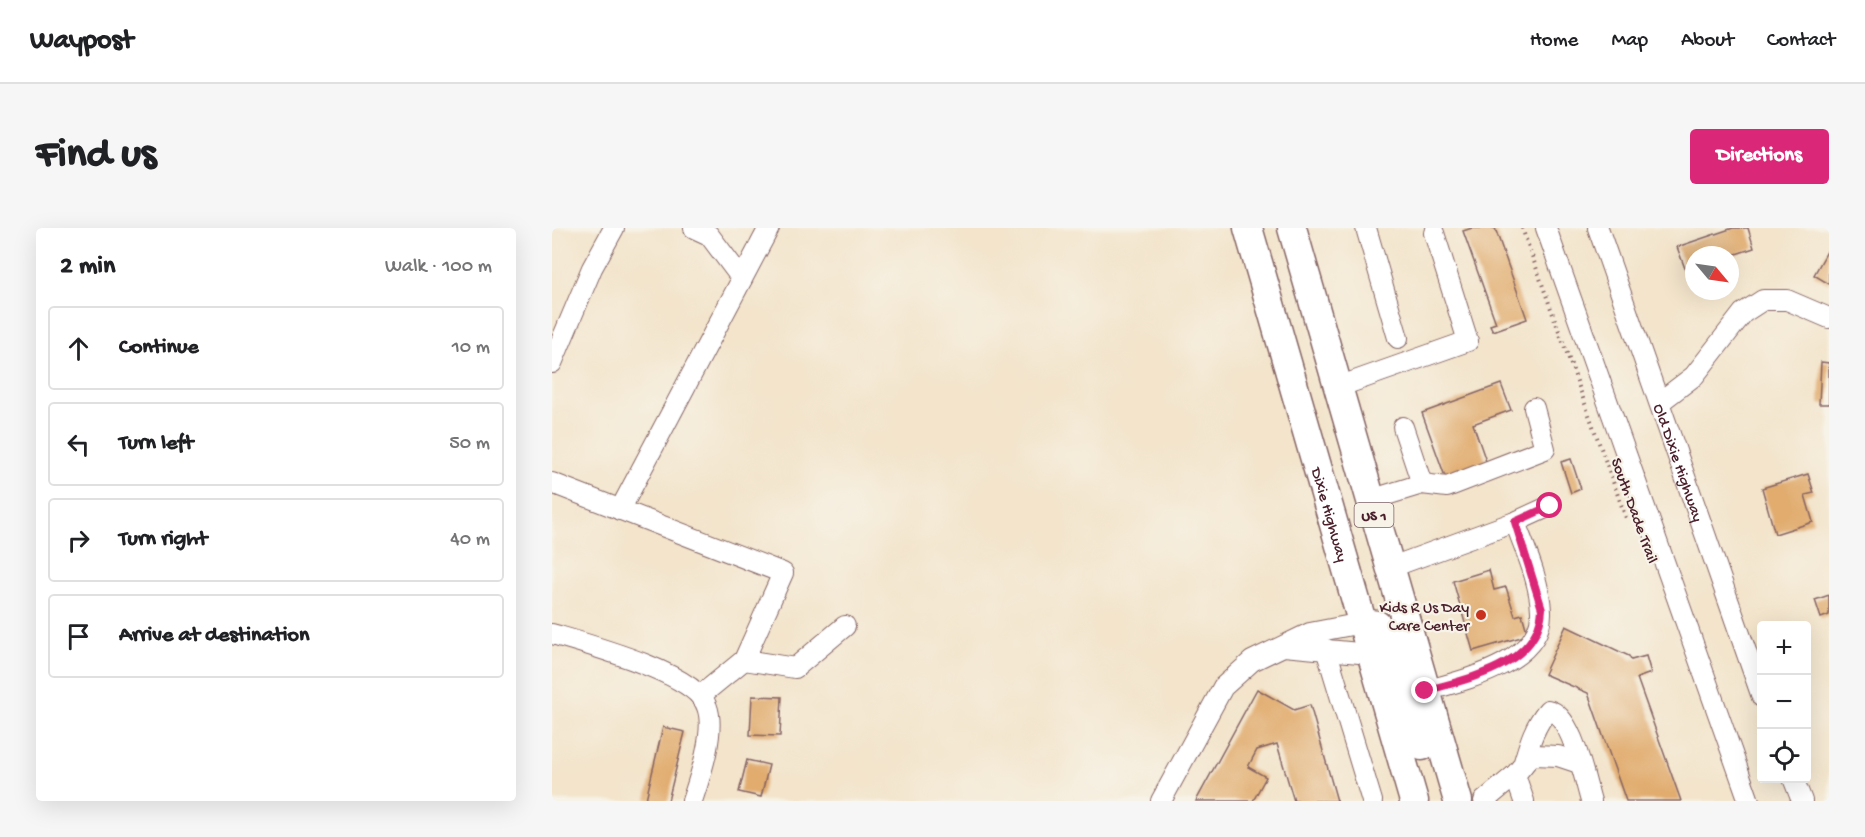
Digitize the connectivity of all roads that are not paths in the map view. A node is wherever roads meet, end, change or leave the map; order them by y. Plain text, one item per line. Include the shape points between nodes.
1 (614, 228) edge
2 (694, 228) edge
3 (769, 228) edge
4 (1248, 228) edge
5 (1292, 228) edge
6 (1366, 228) edge
7 (1546, 228) edge
8 (1598, 228) edge
9 (1434, 233) dead end
10 (742, 279) junction
11 (1829, 318) edge
12 (1278, 331) junction
13 (1398, 339) dead end
14 (552, 363) edge
15 (1338, 387) junction
16 (1660, 402) junction
17 (1534, 408) dead end
18 (1403, 427) dead end
19 (552, 483) edge
20 (1422, 484) junction
21 (1370, 500) junction
22 (1550, 506) dead end
23 (620, 510) junction
24 (1515, 522) junction
25 (1389, 568) junction
26 (1362, 623) junction
27 (845, 626) dead end
28 (552, 634) edge
29 (1284, 646) junction
30 (1326, 649) junction
31 (1370, 654) junction
32 (744, 660) junction
33 (1757, 685) edge
34 (1425, 691) junction
35 (704, 700) junction
36 (1579, 763) junction
37 (1519, 770) junction
38 (1795, 783) edge
39 (692, 801) edge
40 (1161, 801) edge
41 (1372, 801) edge
42 (1414, 801) edge
43 (1443, 801) edge
44 (1458, 801) edge
45 (1484, 801) edge
46 (1524, 801) edge
47 (1592, 801) edge
48 (1749, 801) edge
49 (1802, 801) edge

1 - 14 street via 592,268
2 - 10 street via 709,235
3 - 10 street
4 - 12 highway, Dixie Highway / US 1
5 - 15 highway, US 1
6 - 13 street
7 - 48 street
8 - 16 street, Old Dixie Highway
9 - 15 street via 1468,341
10 - 23 street
11 - 16 street via 1787,300 1763,300 1743,313 1694,376
12 - 25 highway via 1315,401 1360,543 1372,558
12 - 26 highway, Dixie Highway / US 1
15 - 21 highway, US 1
16 - 33 street, Old Dixie Highway
17 - 20 street via 1545,449 1447,486
18 - 20 street
19 - 23 street
20 - 21 street
21 - 25 highway, US 1
22 - 24 street
23 - 32 street via 783,573
24 - 25 street
24 - 34 street via 1542,609 1537,635 1517,656 1470,678
25 - 34 highway, US 1
26 - 29 street via 1310,633
26 - 31 highway, Dixie Highway / US 1
26 - 43 highway via 1377,625 1385,633
27 - 32 street via 795,668
28 - 35 street via 686,682
29 - 30 street
29 - 40 street via 1251,661 1223,687
30 - 31 street
30 - 41 street
31 - 42 highway, Dixie Highway / US 1
32 - 35 street
34 - 44 highway, US 1
35 - 39 street via 711,727
36 - 37 street via 1558,756 1535,755
36 - 37 street via 1566,723 1555,711 1548,710 1531,737
36 - 47 street
37 - 45 street
37 - 46 street
38 - 49 street

